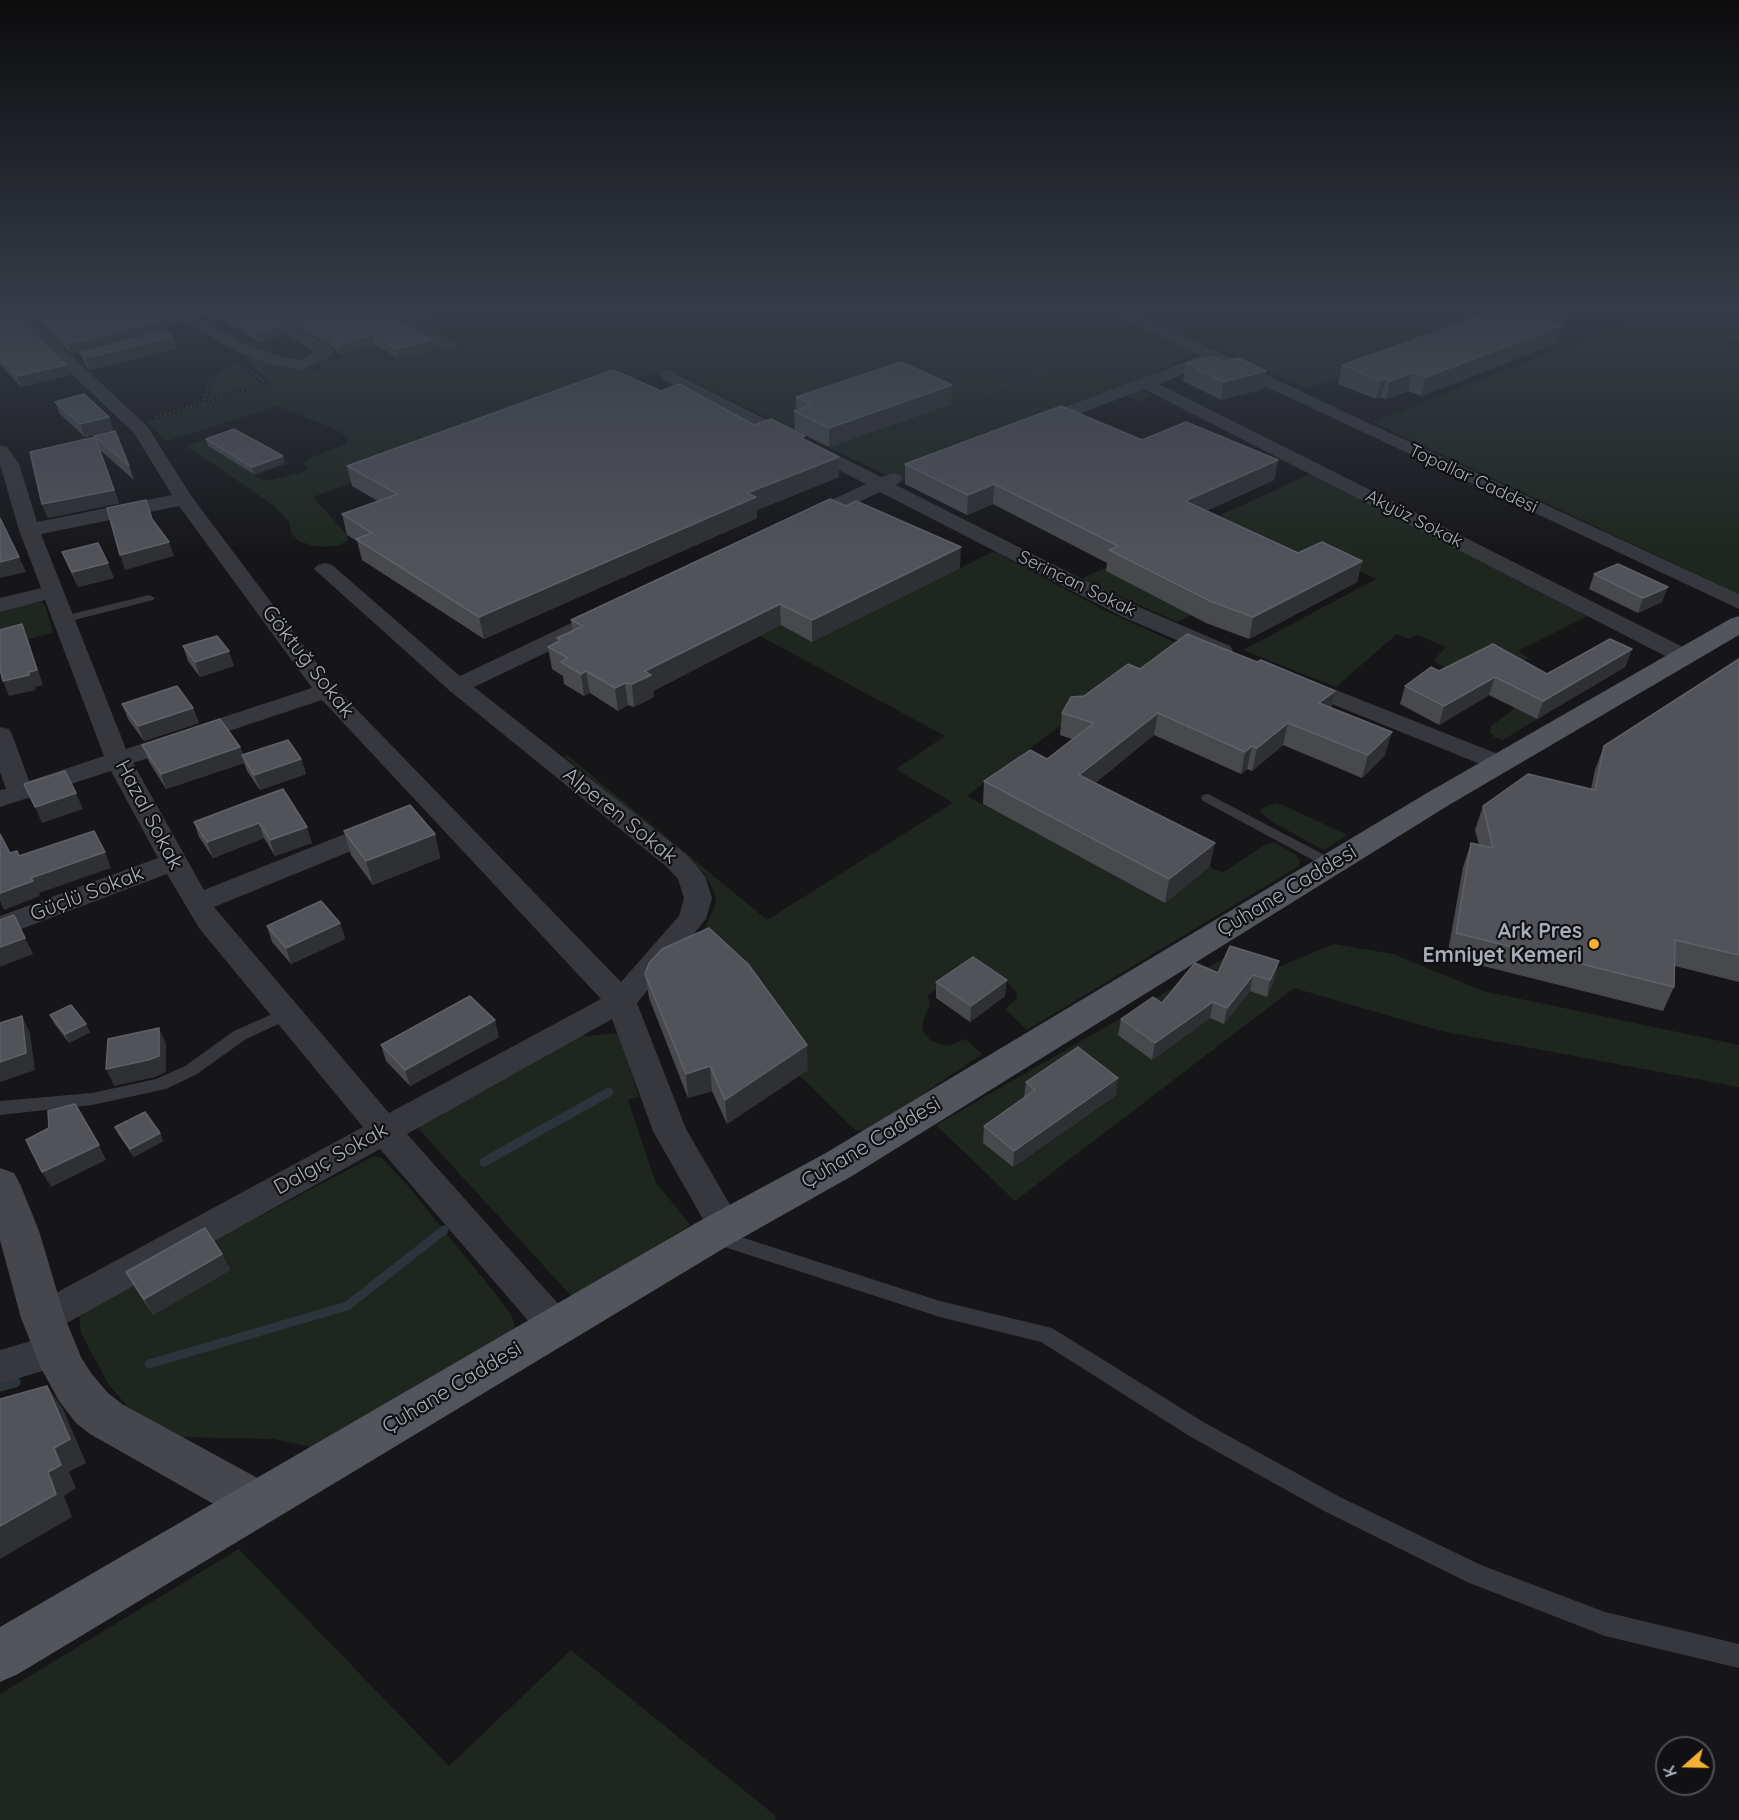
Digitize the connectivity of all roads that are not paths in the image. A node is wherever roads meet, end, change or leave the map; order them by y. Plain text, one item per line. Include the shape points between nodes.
1 (101, 391) edge
2 (699, 391) edge
3 (1123, 391) edge
4 (1160, 391) edge
5 (1289, 391) edge
6 (138, 427) junction
7 (1017, 432) edge
8 (119, 436) edge
9 (11, 460) edge
10 (912, 472) edge
11 (881, 483) junction
12 (184, 500) junction
13 (786, 529) edge
14 (29, 530) junction
15 (325, 569) dead end
16 (53, 591) junction
17 (149, 598) dead end
18 (1739, 602) edge
19 (0, 605) edge
20 (606, 615) edge
21 (63, 619) junction
22 (1739, 624) edge
23 (1236, 656) edge
24 (1683, 656) junction
25 (1280, 674) edge
26 (458, 686) junction
27 (326, 691) junction
28 (0, 734) edge
29 (118, 760) junction
30 (1499, 763) junction
31 (10, 796) edge
32 (1208, 798) dead end
33 (418, 815) junction
34 (174, 862) junction
35 (1331, 864) junction
36 (197, 903) junction
37 (0, 927) edge
38 (621, 1001) junction
39 (288, 1013) junction
40 (0, 1108) edge
41 (384, 1130) junction
42 (0, 1184) edge
43 (718, 1231) junction
44 (556, 1327) junction
45 (54, 1363) junction
46 (0, 1367) edge
47 (257, 1503) junction
48 (0, 1656) edge
49 (1739, 1656) edge

1 - 6 street, Göktuğ Sokak
2 - 11 street, Serincan Sokak
3 - 7 street
4 - 24 street, Akyüz Sokak
5 - 18 street, Topallar Caddesi
6 - 8 street
6 - 12 street, Göktuğ Sokak
9 - 14 street, Hazal Sokak
10 - 11 street
11 - 13 street
11 - 23 street, Serincan Sokak via 1102,598
12 - 14 street
12 - 27 street, Göktuğ Sokak
14 - 16 street, Hazal Sokak
15 - 26 street, Alperen Sokak
16 - 19 street
16 - 21 street, Hazal Sokak
17 - 21 lane
20 - 26 street
21 - 29 street, Hazal Sokak
22 - 24 main road, Çuhane Caddesi
24 - 30 main road, Çuhane Caddesi
25 - 30 street
26 - 38 street, Alperen Sokak via 691,876 698,898 692,919
27 - 29 street
27 - 33 street, Göktuğ Sokak
28 - 31 street
29 - 31 street
29 - 34 street, Hazal Sokak
30 - 35 main road, Çuhane Caddesi
32 - 35 lane
33 - 36 street
33 - 38 street, Göktuğ Sokak
34 - 36 street, Hazal Sokak
34 - 37 street, Güçlü Sokak
35 - 43 main road, Çuhane Caddesi via 838,1165
36 - 39 street, Hazal Sokak
38 - 41 street, Dalgıç Sokak
38 - 43 street via 670,1131
39 - 40 lane via 240,1035 191,1070 160,1085 92,1099
39 - 41 street, Hazal Sokak
41 - 44 street, Hazal Sokak
41 - 45 street, Dalgıç Sokak
42 - 45 street via 18,1232
43 - 44 main road, Çuhane Caddesi
43 - 49 lane via 940,1309 1045,1335 1198,1430 1332,1504 1475,1574 1605,1624
44 - 47 main road, Çuhane Caddesi
45 - 46 street, Dalgıç Sokak
45 - 47 street via 106,1419
47 - 48 main road, Çuhane Caddesi

